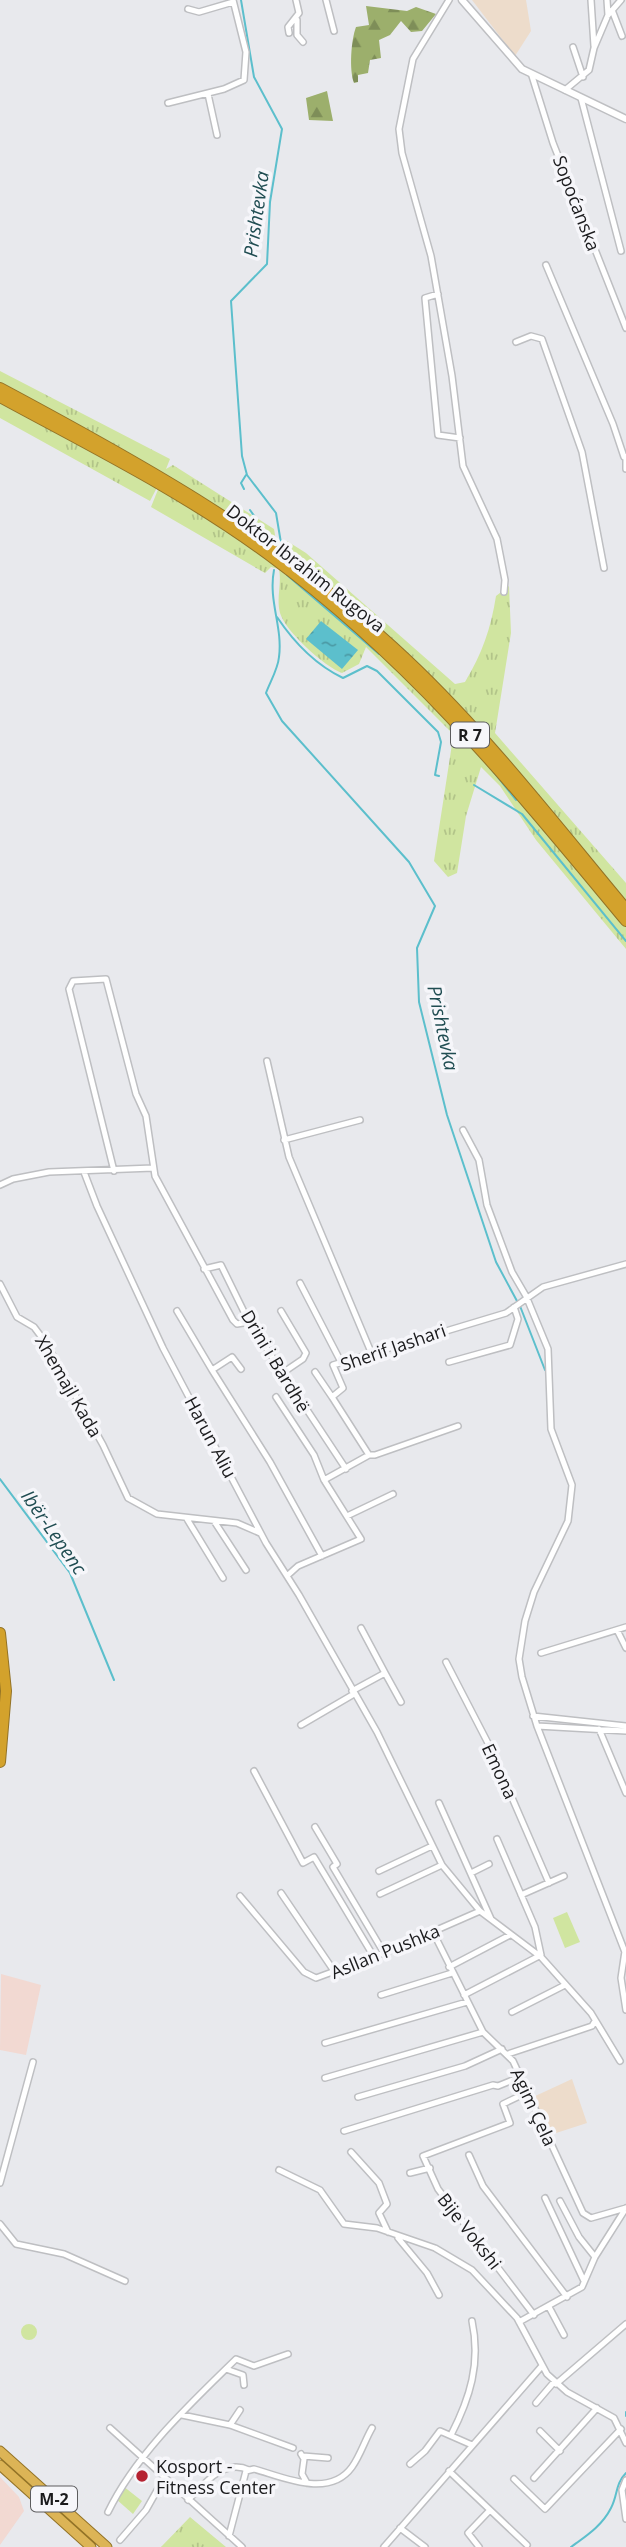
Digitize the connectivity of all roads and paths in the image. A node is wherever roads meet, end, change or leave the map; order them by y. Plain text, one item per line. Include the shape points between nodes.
1 (296, 0) edge
2 (326, 0) edge
3 (449, 0) edge
4 (461, 0) edge
5 (591, 0) edge
6 (607, 0) edge
7 (621, 0) edge
8 (233, 1) edge
9 (188, 9) dead end
10 (610, 12) junction
11 (297, 20) junction
12 (334, 31) dead end
13 (289, 33) dead end
14 (622, 36) dead end
15 (303, 42) dead end
16 (573, 47) dead end
17 (594, 48) junction
18 (532, 76) junction
19 (583, 77) junction
20 (565, 90) junction
21 (208, 94) junction
22 (581, 97) junction
23 (168, 103) dead end
24 (626, 119) edge
25 (218, 135) dead end
26 (621, 251) dead end
27 (546, 265) dead end
28 (438, 294) junction
29 (626, 328) edge
30 (516, 342) dead end
31 (0, 388) edge
32 (0, 397) edge
33 (460, 438) junction
34 (625, 457) edge
35 (626, 469) edge
36 (604, 568) dead end
37 (504, 592) dead end
38 (626, 909) edge
39 (626, 921) edge
40 (267, 1061) dead end
41 (360, 1119) dead end
42 (463, 1130) dead end
43 (284, 1140) junction
44 (153, 1168) junction
45 (114, 1171) junction
46 (84, 1172) junction
47 (0, 1185) edge
48 (626, 1264) edge
49 (205, 1269) junction
50 (300, 1283) dead end
51 (0, 1284) edge
52 (519, 1302) junction
53 (177, 1311) dead end
54 (281, 1311) dead end
55 (249, 1322) junction
56 (370, 1352) junction
57 (341, 1362) junction
58 (449, 1362) dead end
59 (241, 1369) dead end
60 (212, 1370) junction
61 (315, 1371) dead end
62 (281, 1374) junction
63 (276, 1397) dead end
64 (332, 1397) junction
65 (458, 1426) dead end
66 (369, 1454) junction
67 (346, 1469) junction
68 (324, 1480) junction
69 (393, 1494) dead end
70 (347, 1516) junction
71 (187, 1519) junction
72 (214, 1521) junction
73 (261, 1534) junction
74 (323, 1556) junction
75 (246, 1570) dead end
76 (288, 1575) junction
77 (223, 1578) dead end
78 (626, 1627) edge
79 (360, 1628) dead end
80 (617, 1630) junction
81 (0, 1633) edge
82 (626, 1648) edge
83 (541, 1653) dead end
84 (446, 1662) dead end
85 (385, 1673) junction
86 (353, 1693) junction
87 (401, 1702) dead end
88 (533, 1716) junction
89 (301, 1725) dead end
90 (578, 1725) junction
91 (537, 1726) junction
92 (626, 1726) edge
93 (599, 1729) junction
94 (626, 1731) edge
95 (0, 1762) edge
96 (254, 1771) dead end
97 (626, 1793) edge
98 (439, 1803) dead end
99 (315, 1827) dead end
100 (496, 1839) dead end
101 (432, 1846) junction
102 (489, 1864) dead end
103 (442, 1865) junction
104 (379, 1871) dead end
105 (471, 1873) junction
106 (564, 1877) dead end
107 (549, 1883) junction
108 (281, 1893) dead end
109 (380, 1894) dead end
110 (521, 1895) junction
111 (240, 1896) dead end
112 (480, 1911) junction
113 (492, 1922) junction
114 (433, 1932) junction
115 (510, 1935) junction
116 (625, 1951) edge
117 (384, 1953) junction
118 (374, 1957) junction
119 (541, 1957) junction
120 (450, 1970) junction
121 (334, 1971) junction
122 (565, 1985) junction
123 (382, 1995) dead end
124 (466, 1999) junction
125 (626, 2010) edge
126 (512, 2012) dead end
127 (596, 2021) junction
128 (483, 2032) junction
129 (325, 2043) dead end
130 (502, 2049) junction
131 (508, 2054) junction
132 (620, 2061) dead end
133 (33, 2062) dead end
134 (520, 2077) junction
135 (325, 2078) dead end
136 (528, 2092) junction
137 (358, 2097) dead end
138 (344, 2131) dead end
139 (351, 2152) dead end
140 (469, 2155) dead end
141 (430, 2168) junction
142 (279, 2171) dead end
143 (410, 2174) dead end
144 (0, 2183) edge
145 (545, 2198) dead end
146 (560, 2201) dead end
147 (626, 2208) edge
148 (0, 2224) edge
149 (388, 2232) junction
150 (397, 2236) junction
151 (595, 2257) junction
152 (125, 2280) dead end
153 (584, 2281) junction
154 (439, 2295) dead end
155 (567, 2297) junction
156 (548, 2307) junction
157 (534, 2315) junction
158 (472, 2321) dead end
159 (519, 2322) junction
160 (626, 2324) edge
161 (564, 2335) dead end
162 (288, 2354) dead end
163 (541, 2367) junction
164 (226, 2369) junction
165 (555, 2383) junction
166 (244, 2385) dead end
167 (536, 2403) dead end
168 (597, 2408) junction
169 (240, 2410) dead end
170 (182, 2415) junction
171 (230, 2426) junction
172 (110, 2428) dead end
173 (372, 2428) dead end
174 (621, 2429) junction
175 (540, 2431) dead end
176 (451, 2435) junction
177 (626, 2443) edge
178 (472, 2445) junction
179 (293, 2448) dead end
180 (0, 2451) edge
181 (559, 2451) junction
182 (328, 2458) dead end
183 (144, 2460) junction
184 (0, 2465) edge
185 (410, 2465) dead end
186 (249, 2470) junction
187 (449, 2471) junction
188 (164, 2478) junction
189 (534, 2478) dead end
190 (514, 2479) dead end
191 (626, 2480) edge
192 (310, 2484) junction
193 (188, 2500) junction
194 (490, 2510) junction
195 (108, 2512) dead end
196 (626, 2519) edge
197 (400, 2528) junction
198 (229, 2536) junction
199 (120, 2540) dead end
200 (527, 2545) dead end
201 (91, 2547) edge
202 (107, 2547) edge
203 (242, 2547) edge
204 (384, 2547) edge
205 (425, 2547) edge
206 (480, 2547) edge

1 - 11 street
2 - 12 street
3 - 28 street via 413,59 399,130
4 - 18 street
5 - 17 street
6 - 10 street
7 - 10 street
8 - 9 street via 199,12
8 - 21 street via 247,71 244,80
10 - 14 street
10 - 17 street
11 - 13 street via 290,22
11 - 15 street via 297,34
16 - 19 street
17 - 19 street via 592,65
18 - 20 street
18 - 29 street, Sopoćanska
19 - 20 street
20 - 22 street
21 - 23 street
21 - 25 street
22 - 24 street
22 - 26 street
27 - 34 street
28 - 33 street
28 - 33 street via 425,298 438,435
30 - 36 street via 531,336 542,340 582,452
31 - 38 highway, Doktor Ibrahim Rugova / R 7 via 203,501 348,607 472,725
32 - 39 highway, Doktor Ibrahim Rugova / R 7 via 190,502 343,613 466,731
33 - 37 street via 463,466 497,539
34 - 35 street
40 - 43 street
41 - 43 street
42 - 52 street via 481,1167 487,1205
43 - 56 street
44 - 45 street
44 - 45 street via 146,1116 136,1094 107,981 73,981 69,989
44 - 49 street
45 - 46 street
46 - 47 street via 49,1172
46 - 73 street, Harun Aliu via 160,1341
48 - 52 street, Sherif Jashari via 543,1287
49 - 55 street via 235,1323
49 - 55 street, Drini i Bardhë via 220,1265
50 - 57 street
51 - 71 street, Xhemajl Kada via 17,1317 34,1327 46,1343 128,1497 146,1509
52 - 56 street, Sherif Jashari via 506,1313
52 - 58 street via 510,1345
52 - 88 street via 548,1349 551,1429 572,1485 568,1521 531,1599 520,1650
53 - 60 street
54 - 62 street via 306,1353
55 - 62 street, Drini i Bardhë
56 - 57 street, Sherif Jashari
57 - 64 street, Sherif Jashari via 333,1365 344,1388
59 - 60 street via 232,1357
60 - 74 street
61 - 64 street
62 - 67 street, Drini i Bardhë
63 - 68 street via 314,1455
64 - 66 street, Sherif Jashari
65 - 66 street via 378,1455
66 - 67 street
67 - 68 street
68 - 70 street
69 - 70 street
70 - 74 street via 360,1540
71 - 72 street
71 - 77 street
72 - 73 street via 237,1522
72 - 75 street
73 - 76 street, Harun Aliu
74 - 76 street
76 - 86 street, Harun Aliu
78 - 80 street
79 - 85 street
80 - 82 street
80 - 83 street
81 - 95 highway via 6,1706
84 - 107 street, Emona via 495,1758
85 - 86 street
85 - 87 street
86 - 89 street
86 - 101 street, Harun Aliu
88 - 90 street
88 - 91 street
90 - 91 street
90 - 92 street
90 - 93 street
91 - 116 street
93 - 94 street
93 - 97 street
96 - 118 street via 303,1863 314,1857
98 - 105 street
99 - 117 street
100 - 110 street
101 - 103 street, Harun Aliu
101 - 104 street
102 - 105 street
103 - 109 street
103 - 112 street, Harun Aliu
105 - 113 street
106 - 107 street
107 - 110 street
108 - 121 street
110 - 119 street
111 - 121 street, Asllan Pushka via 307,1975 316,1978
112 - 113 street, Harun Aliu
112 - 114 street, Asllan Pushka
113 - 115 street, Harun Aliu
114 - 117 street, Asllan Pushka
114 - 120 street, Agim Çela
115 - 119 street, Harun Aliu
115 - 120 street
116 - 125 street via 621,1978
117 - 118 street, Asllan Pushka
118 - 121 street, Asllan Pushka
119 - 122 street, Harun Aliu
119 - 124 street
120 - 123 street
120 - 124 street, Agim Çela
122 - 126 street
122 - 127 street, Harun Aliu
124 - 128 street, Agim Çela
124 - 129 street
127 - 131 street
127 - 132 street, Harun Aliu
128 - 130 street, Agim Çela
128 - 135 street
130 - 131 street, Agim Çela
130 - 137 street via 465,2066
131 - 134 street, Agim Çela
133 - 144 street
134 - 136 street, Agim Çela
134 - 138 street
136 - 141 street via 503,2104 510,2123 423,2156
136 - 147 street, Agim Çela via 585,2216
139 - 149 street via 385,2193 387,2204 379,2213
140 - 155 street via 483,2186
141 - 143 street
141 - 157 street, Bije Vokshi via 438,2189
142 - 149 street via 320,2190 344,2224
145 - 153 street
146 - 151 street
147 - 151 street
148 - 152 street via 16,2244 64,2254
149 - 150 street
150 - 154 street
150 - 159 street via 435,2248 468,2267
151 - 153 street
153 - 155 street
155 - 156 street
156 - 157 street
156 - 161 street
157 - 159 street
158 - 176 street via 476,2346 473,2382
159 - 163 street
160 - 165 street
162 - 164 street via 254,2366 236,2359
163 - 165 street
163 - 178 street
164 - 166 street via 240,2372
164 - 170 street
165 - 167 street
165 - 168 street
168 - 174 street via 614,2418
168 - 181 street
169 - 171 street
170 - 171 street
170 - 183 street
171 - 179 street
172 - 183 street
173 - 192 street via 343,2476
174 - 177 street
174 - 190 street via 545,2510
175 - 181 street
176 - 178 street
176 - 185 street via 438,2432
178 - 187 street
180 - 202 highway, M-2
181 - 189 street
182 - 192 street via 302,2455 302,2477
183 - 188 street
183 - 195 street
184 - 201 highway, M-2
186 - 192 street
186 - 193 street via 237,2466 220,2471
186 - 198 street
187 - 194 street
187 - 197 street
188 - 193 street
188 - 199 street via 146,2510
191 - 196 street via 622,2490
193 - 198 street
194 - 200 street
194 - 206 street via 468,2533
197 - 204 street
197 - 205 street
198 - 203 street

